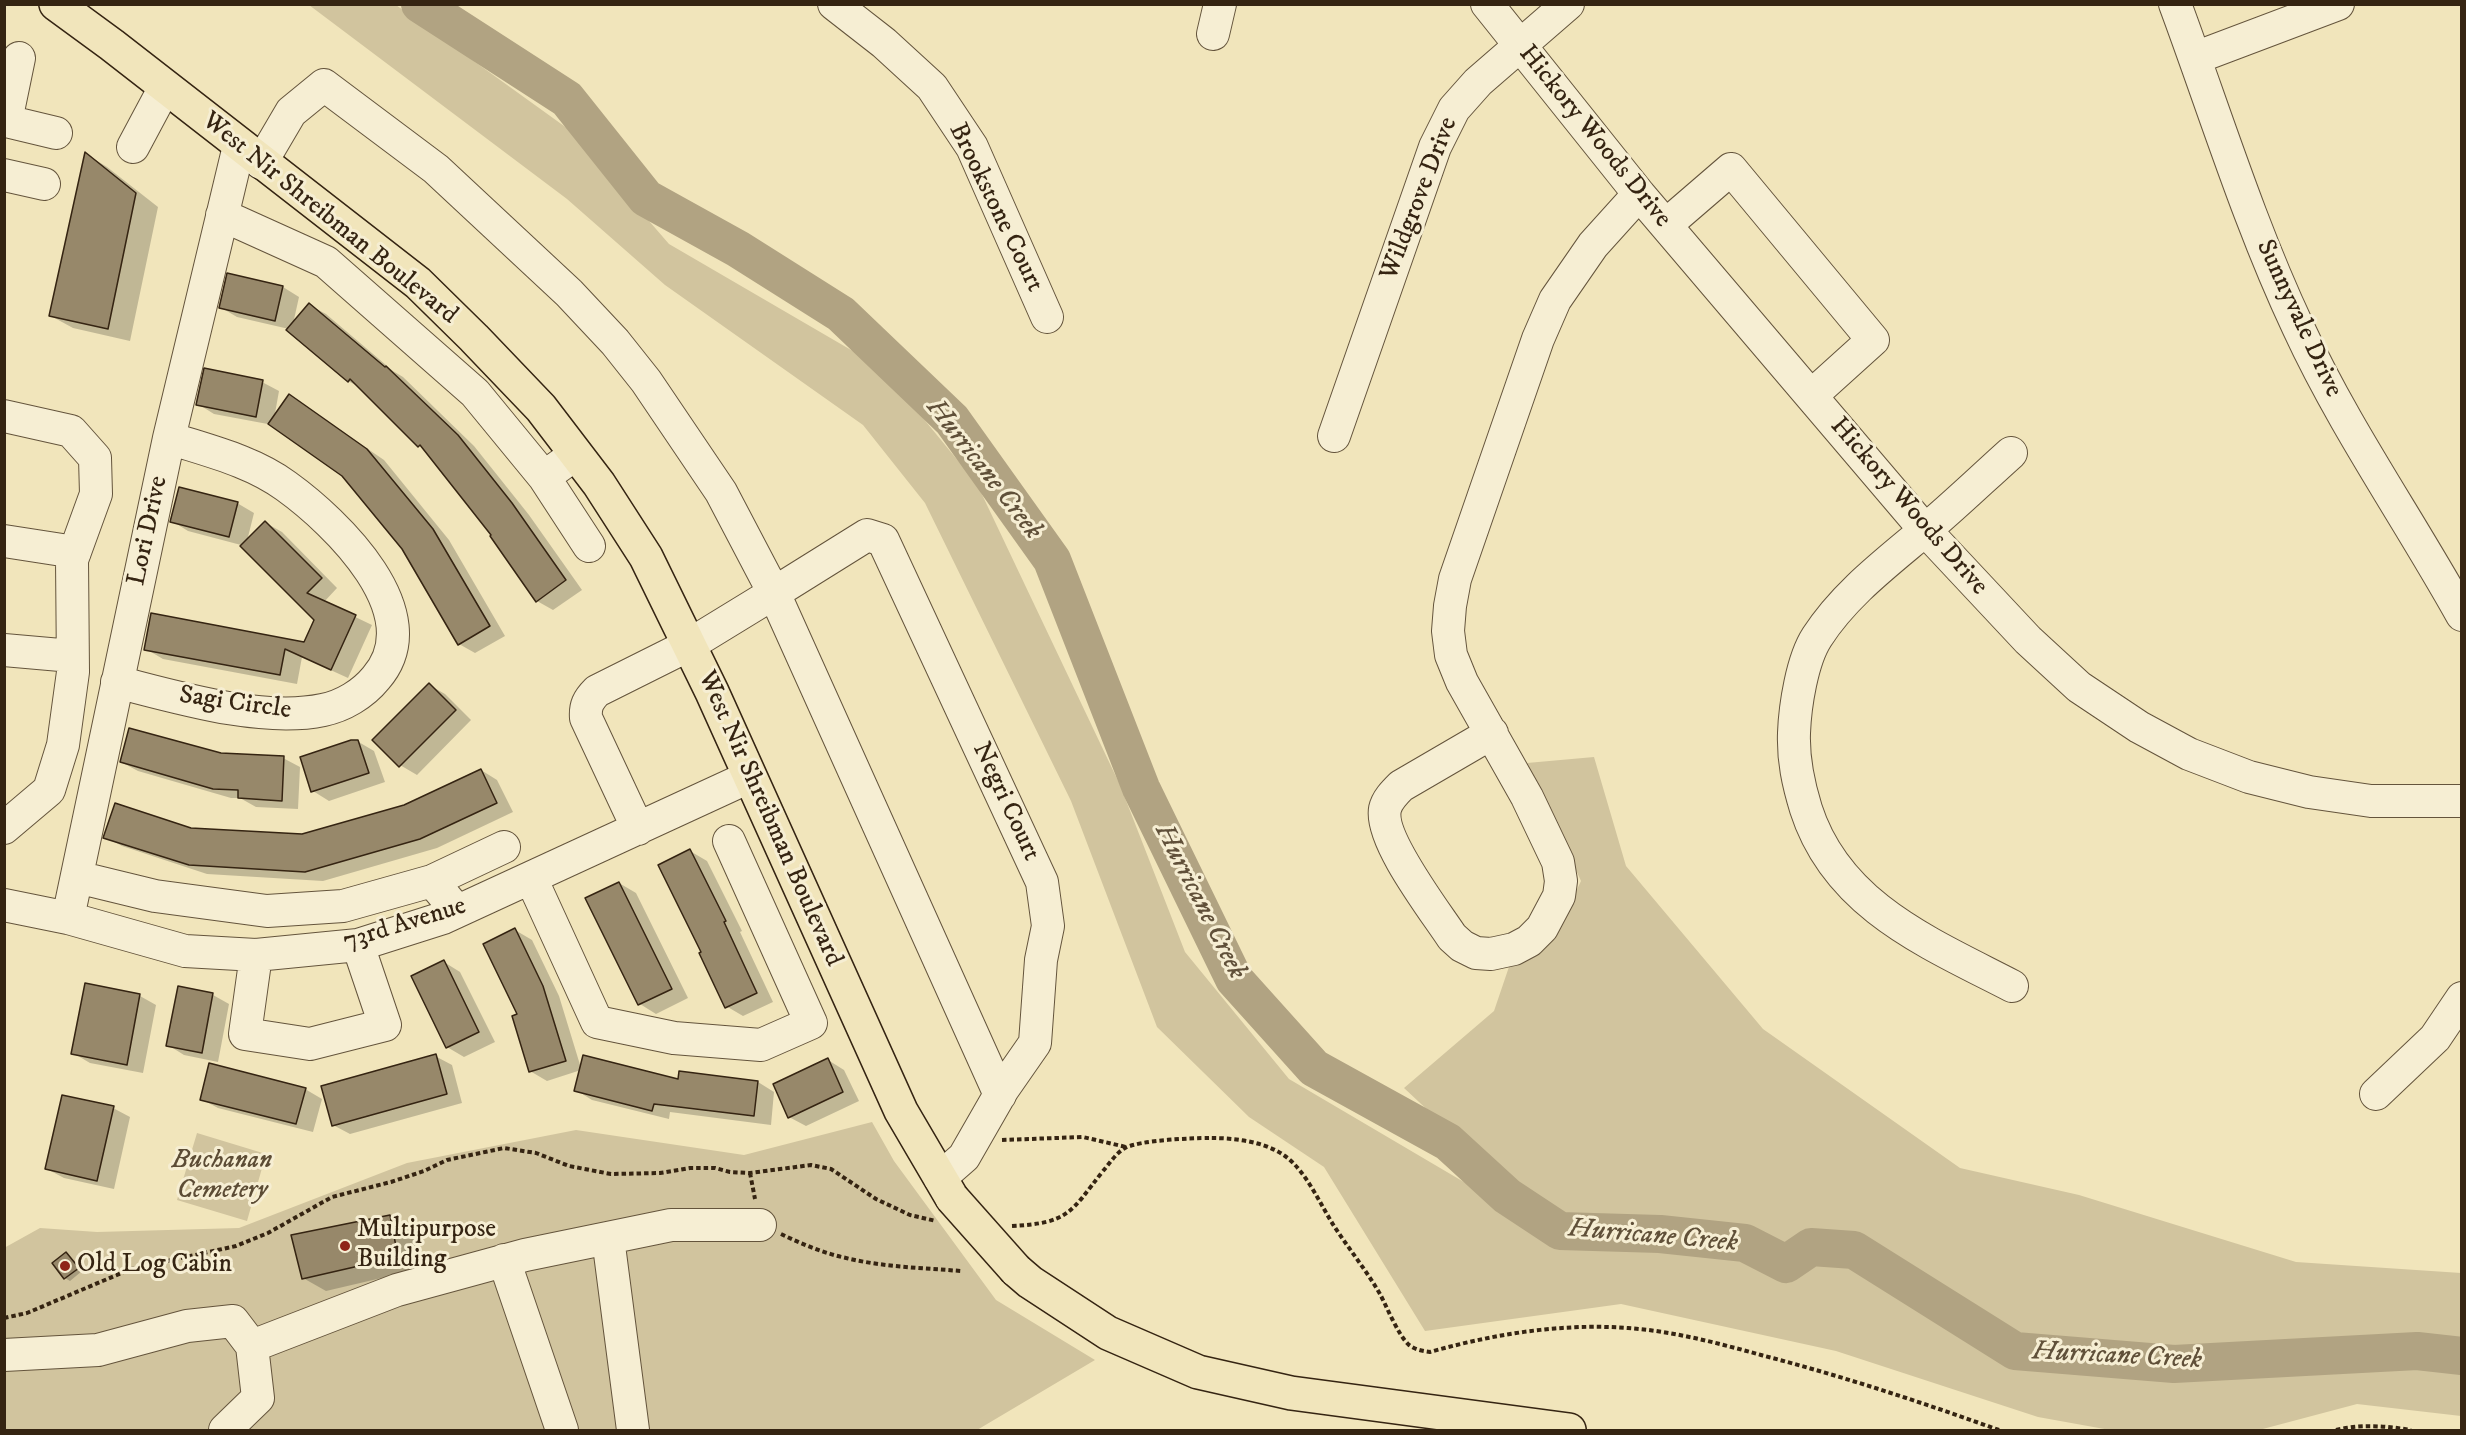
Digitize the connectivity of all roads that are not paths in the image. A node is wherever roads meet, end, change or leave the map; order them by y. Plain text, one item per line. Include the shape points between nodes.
1 (56, 4) edge
2 (834, 4) edge
3 (1487, 4) edge
4 (1568, 4) edge
5 (2175, 4) edge
6 (2338, 4) edge
7 (1520, 45) junction
8 (20, 58) dead end
9 (2195, 58) junction
10 (165, 87) junction
11 (5, 121) edge
12 (56, 133) dead end
13 (133, 147) dead end
14 (250, 154) junction
15 (4, 175) edge
16 (44, 184) dead end
17 (1639, 194) junction
18 (222, 216) junction
19 (1666, 225) junction
20 (1047, 317) dead end
21 (1811, 396) junction
22 (4, 416) edge
23 (1334, 436) dead end
24 (169, 438) junction
25 (2011, 453) dead end
26 (576, 454) junction
27 (544, 477) junction
28 (1925, 530) junction
29 (4, 541) edge
30 (589, 546) dead end
31 (75, 552) junction
32 (774, 593) junction
33 (2462, 615) edge
34 (689, 645) junction
35 (4, 650) edge
36 (72, 656) junction
37 (117, 682) junction
38 (1492, 733) junction
39 (749, 777) junction
40 (2462, 801) edge
41 (4, 828) edge
42 (638, 829) junction
43 (729, 841) dead end
44 (504, 847) dead end
45 (77, 877) junction
46 (531, 878) junction
47 (432, 881) junction
48 (4, 905) edge
49 (457, 911) junction
50 (68, 918) junction
51 (358, 945) junction
52 (256, 956) junction
53 (2012, 986) dead end
54 (2462, 998) edge
55 (2376, 1094) dead end
56 (1000, 1095) junction
57 (946, 1188) junction
58 (760, 1225) road end
59 (608, 1238) junction
60 (504, 1260) junction
61 (252, 1346) junction
62 (4, 1355) edge
63 (225, 1431) edge
64 (562, 1431) edge
65 (633, 1431) edge
66 (1569, 1431) edge

1 - 10 main road, West Nir Shreibman Boulevard
2 - 20 street, Brookstone Court via 932,87 972,147
3 - 7 street, Hickory Woods Drive
4 - 7 street, Wildgrove Drive
5 - 9 street, Sunnyvale Drive
6 - 9 street
7 - 17 street, Hickory Woods Drive
7 - 23 street, Wildgrove Drive via 1454,109 1435,147
8 - 11 street
9 - 33 street, Sunnyvale Drive via 2263,245 2298,327 2340,408
10 - 13 street
10 - 14 main road, West Nir Shreibman Boulevard
11 - 12 street
14 - 18 street, Lori Drive
14 - 26 main road, West Nir Shreibman Boulevard via 418,284 541,408
14 - 32 street, Lori Drive via 324,85 436,169 569,293 615,342 721,492
15 - 16 street
17 - 19 street, Hickory Woods Drive
17 - 38 street via 1593,245 1555,300 1455,579 1448,632 1451,655
18 - 24 street, Lori Drive
18 - 27 street via 326,262 475,393
19 - 21 street, Hickory Woods Drive
19 - 21 street via 1731,169 1873,340
21 - 28 street, Hickory Woods Drive
22 - 31 street via 71,431 95,458 96,494
24 - 37 street, Lori Drive
24 - 37 street, Sagi Circle via 247,464 286,486 340,532 386,596 392,618 389,657 368,687 350,700 301,713 216,705
25 - 28 street
26 - 27 street
26 - 34 main road, West Nir Shreibman Boulevard via 646,557
27 - 30 street
28 - 40 street, Hickory Woods Drive via 2028,640 2079,687 2189,754 2249,777 2308,792 2371,801
28 - 53 street via 1858,586 1816,638 1795,708 1793,747 1797,781 1823,850 1851,887 1886,917
29 - 31 street
31 - 36 street
32 - 34 street, Negri Court
32 - 56 street
32 - 56 street, Negri Court via 867,535 884,540 1042,882 1048,926 1041,960 1035,1043
34 - 39 main road, West Nir Shreibman Boulevard
34 - 42 street, Negri Court via 597,691 585,708 586,718
35 - 36 street
36 - 41 street via 63,745 49,790
37 - 45 street, Lori Drive
38 - 38 street via 1558,862 1561,881 1559,896 1542,928 1514,949 1491,954 1476,953 1452,937 1400,858 1386,826 1385,810 1390,797 1401,786
39 - 42 street, 73rd Avenue
39 - 57 main road, West Nir Shreibman Boulevard via 901,1111
42 - 46 street, 73rd Avenue
43 - 46 street via 811,1023 761,1045 674,1038 597,1022
44 - 47 street
45 - 47 street via 155,896 267,911 343,906
45 - 50 street, Lori Drive
46 - 49 street, 73rd Avenue
47 - 49 street
48 - 50 street, 73rd Avenue
49 - 51 street, 73rd Avenue
50 - 52 street, 73rd Avenue via 186,951
51 - 52 street, 73rd Avenue
51 - 52 street via 385,1025 310,1044 244,1034
54 - 55 street via 2435,1038
56 - 57 street, Negri Court
57 - 66 main road, West Nir Shreibman Boulevard, bridge via 1030,1282 1108,1333 1198,1372 1291,1393
58 - 59 street via 671,1225
59 - 60 street
59 - 65 street
60 - 61 street via 397,1290
60 - 64 street
61 - 62 street via 233,1321 187,1326 98,1350
61 - 63 street via 258,1398

